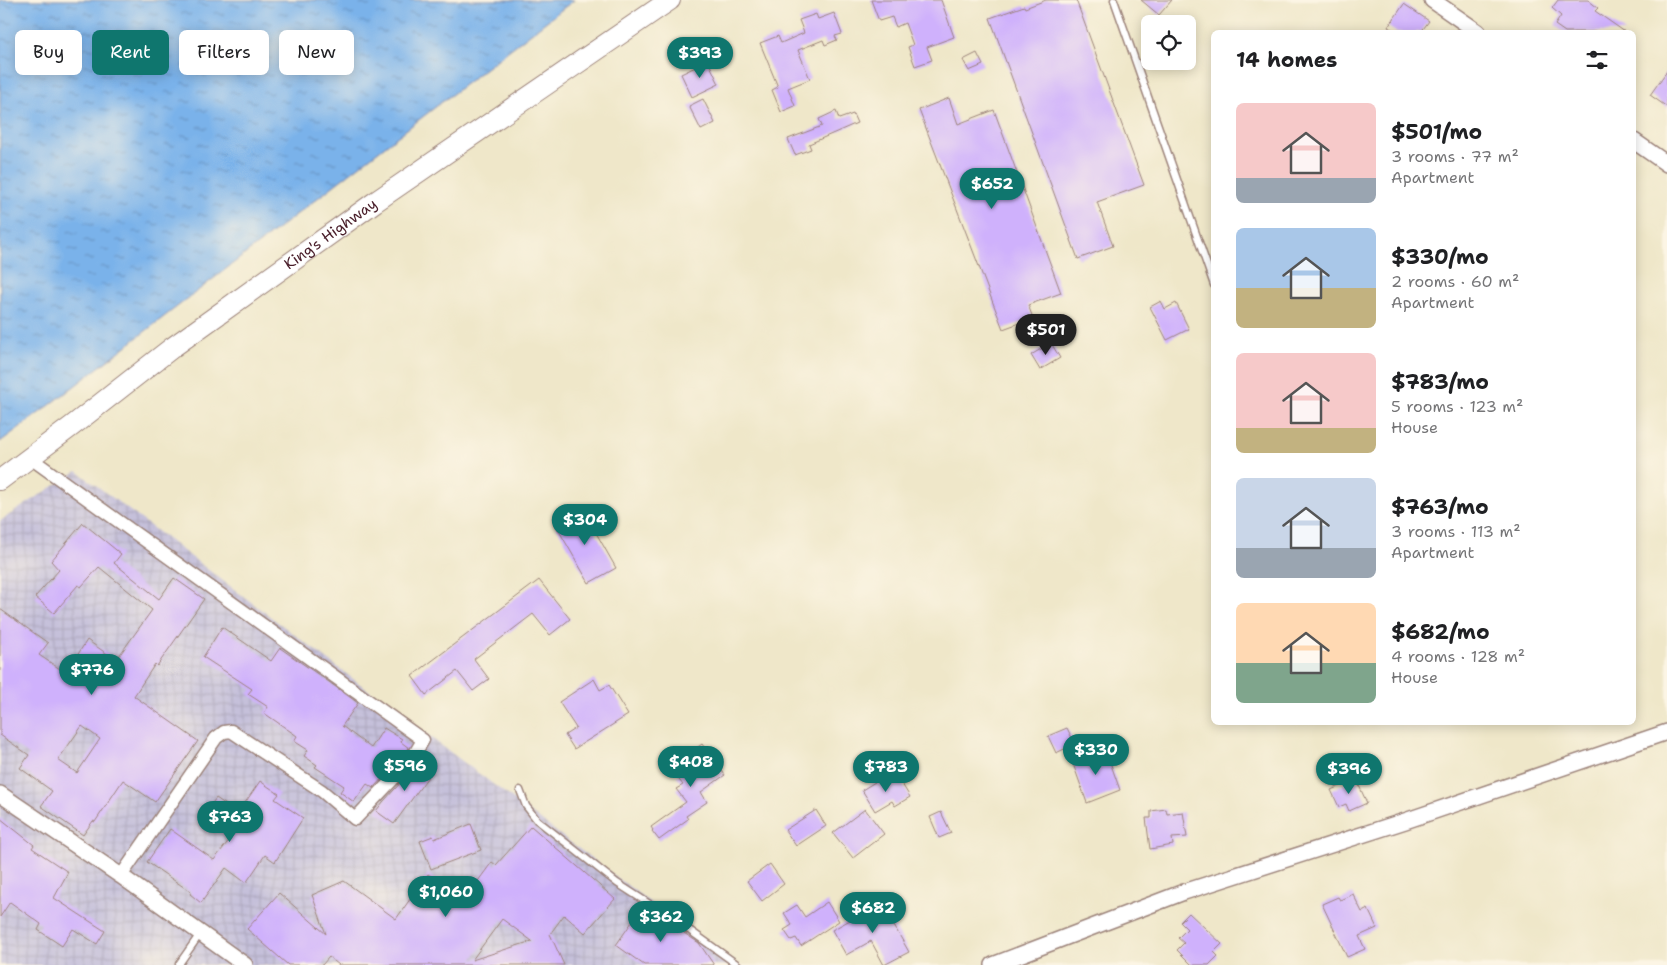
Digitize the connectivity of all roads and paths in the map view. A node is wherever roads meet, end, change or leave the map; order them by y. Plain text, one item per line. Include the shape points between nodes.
1 (670, 0) edge
2 (1114, 0) edge
3 (1432, 0) edge
4 (1475, 30) edge
5 (1636, 142) edge
6 (1667, 164) edge
7 (1211, 276) edge
8 (29, 457) junction
9 (0, 480) edge
10 (1667, 732) edge
11 (520, 790) dead end
12 (0, 794) edge
13 (121, 876) junction
14 (201, 933) junction
15 (179, 964) edge
16 (245, 965) edge
17 (738, 965) edge
18 (993, 965) edge

1 - 8 highway, King's Highway via 375,202 173,347
2 - 7 lane
3 - 4 street
5 - 6 street
8 - 9 highway, King's Highway
8 - 13 street via 423,740 411,760 355,819 314,786 231,731 224,732 216,738
10 - 18 street via 1184,892
11 - 17 lane via 526,806 538,820 617,883
12 - 13 street
13 - 14 street
14 - 15 lane
14 - 16 street

